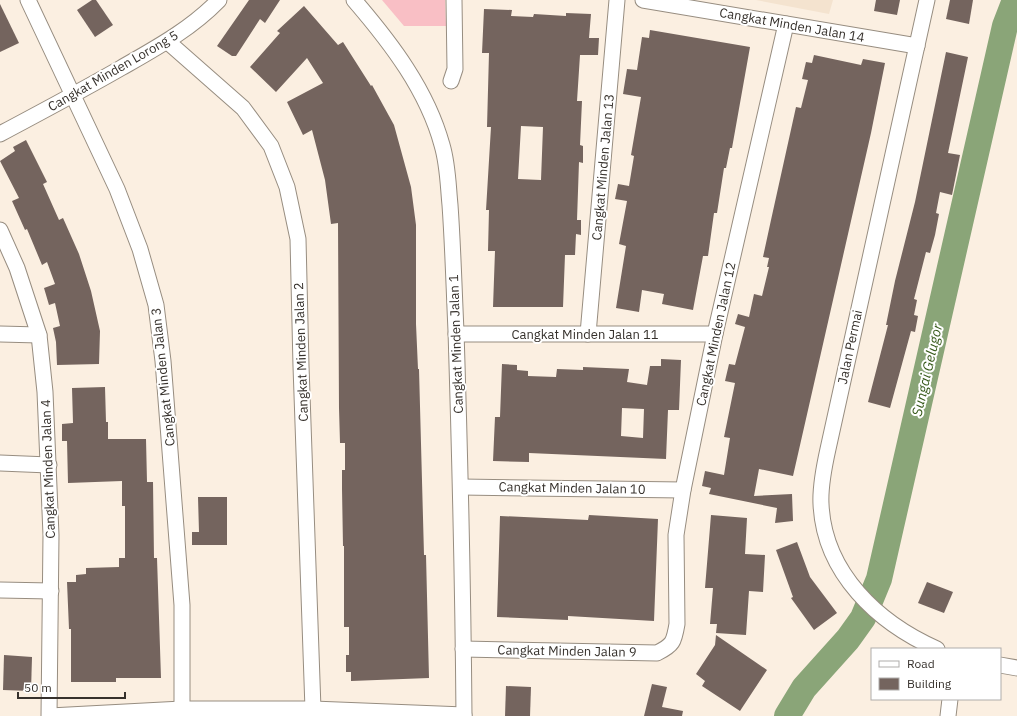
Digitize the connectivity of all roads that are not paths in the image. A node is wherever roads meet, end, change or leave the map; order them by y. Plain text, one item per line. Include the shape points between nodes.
1 (28, 0) edge
2 (218, 0) edge
3 (354, 0) edge
4 (454, 0) edge
5 (617, 0) edge
6 (643, 0) edge
7 (927, 0) edge
8 (786, 24) junction
9 (168, 42) junction
10 (917, 46) junction
11 (451, 81) dead end
12 (74, 95) junction
13 (0, 134) edge
14 (0, 230) edge
15 (0, 334) edge
16 (456, 334) junction
17 (588, 334) junction
18 (715, 334) junction
19 (39, 335) junction
20 (0, 464) edge
21 (49, 465) junction
22 (462, 487) junction
23 (683, 490) junction
24 (0, 590) edge
25 (51, 591) junction
26 (670, 647) joint
27 (935, 648) edge
28 (463, 649) junction
29 (1001, 665) edge
30 (1017, 668) edge
31 (950, 700) edge
32 (182, 709) junction
33 (313, 709) junction
34 (93, 715) edge
35 (49, 716) edge
36 (464, 716) edge
37 (948, 716) edge

1 - 12 street, Cangkat Minden Jalan 3
2 - 9 street, Cangkat Minden Lorong 5 via 191,26
3 - 16 street, Cangkat Minden Jalan 1 via 408,69 431,114 442,146 451,218
4 - 11 street via 455,69
5 - 17 street, Cangkat Minden Jalan 13
6 - 8 street, Cangkat Minden Jalan 14
7 - 10 street, Jalan Permai
8 - 10 street, Cangkat Minden Jalan 14
8 - 18 street, Cangkat Minden Jalan 12
9 - 12 street, Cangkat Minden Lorong 5
9 - 33 street, Cangkat Minden Jalan 2 via 243,108 271,146 287,187 298,239
10 - 27 street, Jalan Permai via 823,473 821,504 824,526 841,570 862,599 881,616 917,640
12 - 13 street, Cangkat Minden Lorong 5
12 - 32 street, Cangkat Minden Jalan 3 via 117,190 140,249 156,304 163,361 182,605
14 - 19 street, Cangkat Minden Jalan 4 via 17,268
15 - 19 street
16 - 17 street, Cangkat Minden Jalan 11
16 - 22 street, Cangkat Minden Jalan 1
17 - 18 street, Cangkat Minden Jalan 11
18 - 23 street, Cangkat Minden Jalan 12
19 - 21 street, Cangkat Minden Jalan 4
20 - 21 street
21 - 25 street, Cangkat Minden Jalan 4
22 - 23 street, Cangkat Minden Jalan 10
22 - 28 street, Cangkat Minden Jalan 1
23 - 26 street, Cangkat Minden Jalan 12 via 676,535 677,624
24 - 25 street
25 - 35 street, Cangkat Minden Jalan 4
26 - 28 street, Cangkat Minden Jalan 9 via 657,653
28 - 36 street, Cangkat Minden Jalan 1
29 - 30 street
31 - 37 street
32 - 33 street
32 - 34 street
33 - 36 street
34 - 35 street

